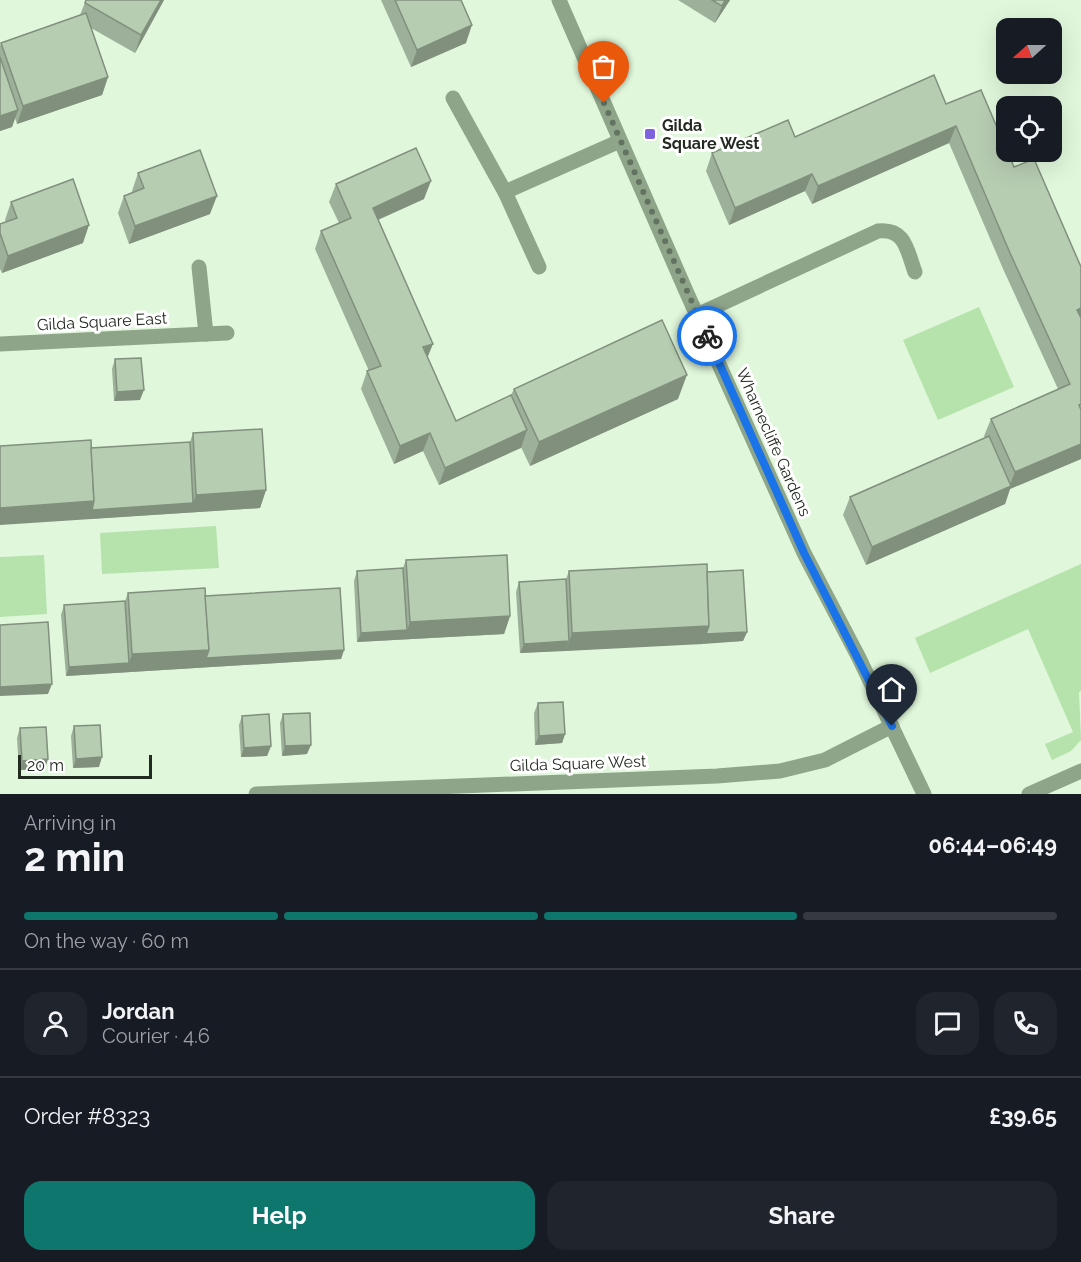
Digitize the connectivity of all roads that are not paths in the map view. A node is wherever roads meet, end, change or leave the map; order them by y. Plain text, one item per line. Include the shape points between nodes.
1 (559, 0) edge
2 (453, 98) dead end
3 (620, 141) junction
4 (505, 192) junction
5 (199, 267) dead end
6 (539, 267) dead end
7 (915, 272) dead end
8 (697, 315) junction
9 (227, 333) dead end
10 (206, 334) junction
11 (0, 344) edge
12 (892, 726) junction
13 (1081, 771) edge
14 (256, 794) edge
15 (924, 794) edge
16 (1029, 794) edge

1 - 3 street, Wharnecliffe Gardens
2 - 4 street
3 - 4 street
3 - 8 street, Wharnecliffe Gardens
4 - 6 street
5 - 10 street
7 - 8 street via 900,235 891,229 878,231
8 - 12 street, Wharnecliffe Gardens via 804,553
9 - 10 street, Gilda Square East
10 - 11 street, Gilda Square East
12 - 14 street, Gilda Square West via 825,760 780,771
12 - 15 street, Wharnecliffe Gardens
13 - 16 street

